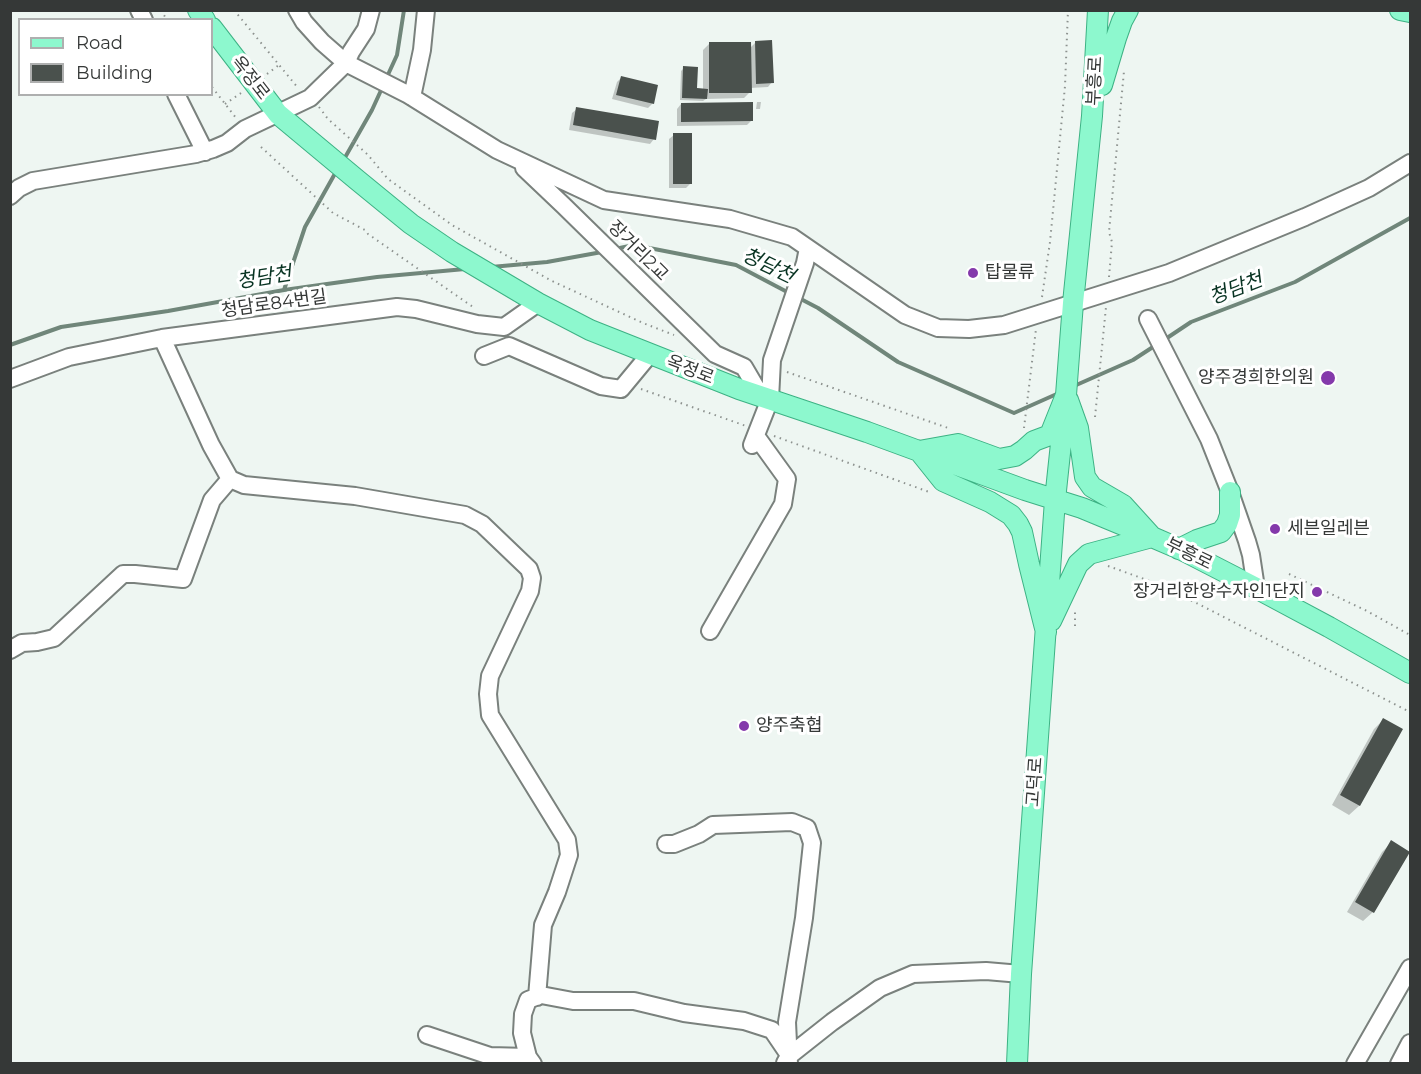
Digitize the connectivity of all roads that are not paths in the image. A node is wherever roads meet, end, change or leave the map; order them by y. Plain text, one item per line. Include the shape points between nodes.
1 (297, 10) edge
2 (371, 10) edge
3 (426, 10) edge
4 (1098, 10) edge
5 (1128, 10) edge
6 (1400, 10) edge
7 (1410, 12) edge
8 (213, 29) edge
9 (353, 66) junction
10 (409, 95) junction
11 (177, 96) edge
12 (1092, 116) junction
13 (285, 119) junction
14 (205, 152) junction
15 (513, 158) junction
16 (1410, 163) edge
17 (10, 196) edge
18 (807, 255) junction
19 (531, 299) junction
20 (1073, 303) junction
21 (1148, 319) dead end
22 (162, 338) junction
23 (650, 354) junction
24 (484, 356) dead end
25 (10, 379) edge
26 (1066, 395) junction
27 (766, 397) junction
28 (919, 451) junction
29 (231, 479) junction
30 (1230, 492) junction
31 (1055, 500) junction
32 (1152, 537) junction
33 (1179, 549) junction
34 (1256, 588) junction
35 (710, 631) dead end
36 (1046, 632) junction
37 (10, 650) edge
38 (1410, 673) edge
39 (666, 844) dead end
40 (1410, 968) edge
41 (1021, 974) junction
42 (537, 997) junction
43 (427, 1035) dead end
44 (1410, 1043) edge
45 (531, 1060) edge
46 (788, 1061) edge
47 (1017, 1064) edge
48 (1355, 1064) edge
49 (1400, 1064) edge

1 - 9 street via 322,42
2 - 9 street via 366,29 351,52
3 - 10 street via 422,50
4 - 12 main road, 부흥로
5 - 12 main road
6 - 7 main road
8 - 13 main road, 옥정로
9 - 10 street
9 - 13 street
10 - 15 street
11 - 14 street
12 - 20 main road, 부흥로
13 - 14 street via 245,129
13 - 19 main road, 옥정로 via 411,224
14 - 17 street via 33,182
15 - 18 street via 604,200 730,219 792,237
15 - 27 street, 장거리2교 via 715,354 744,367
16 - 20 street via 1369,188 1305,217 1169,273
18 - 20 street via 905,315 938,328 1004,325
18 - 27 street via 772,360
19 - 22 street, 청담로84번길 via 504,327 397,307
19 - 23 main road, 옥정로 via 590,330
20 - 26 main road, 부흥로
21 - 30 street via 1209,439
22 - 25 street, 청담로84번길 via 69,357
22 - 29 street via 211,445
23 - 24 street via 621,389 601,386 509,346
23 - 27 main road, 옥정로
26 - 28 main road via 1050,435 1034,441 1015,456 999,459 958,444
26 - 31 main road
26 - 32 main road via 1078,428 1085,477 1092,487 1123,505
27 - 28 main road, 옥정로
27 - 35 street via 754,440 787,479 783,504
28 - 31 main road, 옥정로
28 - 36 main road via 943,481 990,502 1018,524
29 - 37 street via 212,500 183,579 123,574 54,638 22,643
29 - 42 street via 244,485 355,496 465,515 482,524 529,569 530,591 490,676 488,694 490,715 567,840 568,855 543,925
30 - 33 main road via 1230,515 1221,532
30 - 34 street via 1251,555
31 - 32 main road, 부흥로
31 - 36 main road, 고덕로
32 - 33 main road, 부흥로
32 - 36 main road via 1089,554 1078,564
33 - 34 main road, 부흥로
34 - 38 main road, 부흥로
36 - 41 main road, 고덕로
39 - 46 street via 699,834 713,825 792,822 807,828 812,843 787,1022
40 - 48 street
41 - 46 street via 913,974 880,988 832,1022
41 - 47 main road, 고덕로
42 - 45 street via 528,1000 523,1014 522,1033
42 - 46 street via 634,1001 744,1021 772,1030
43 - 45 street via 490,1056
44 - 49 street

